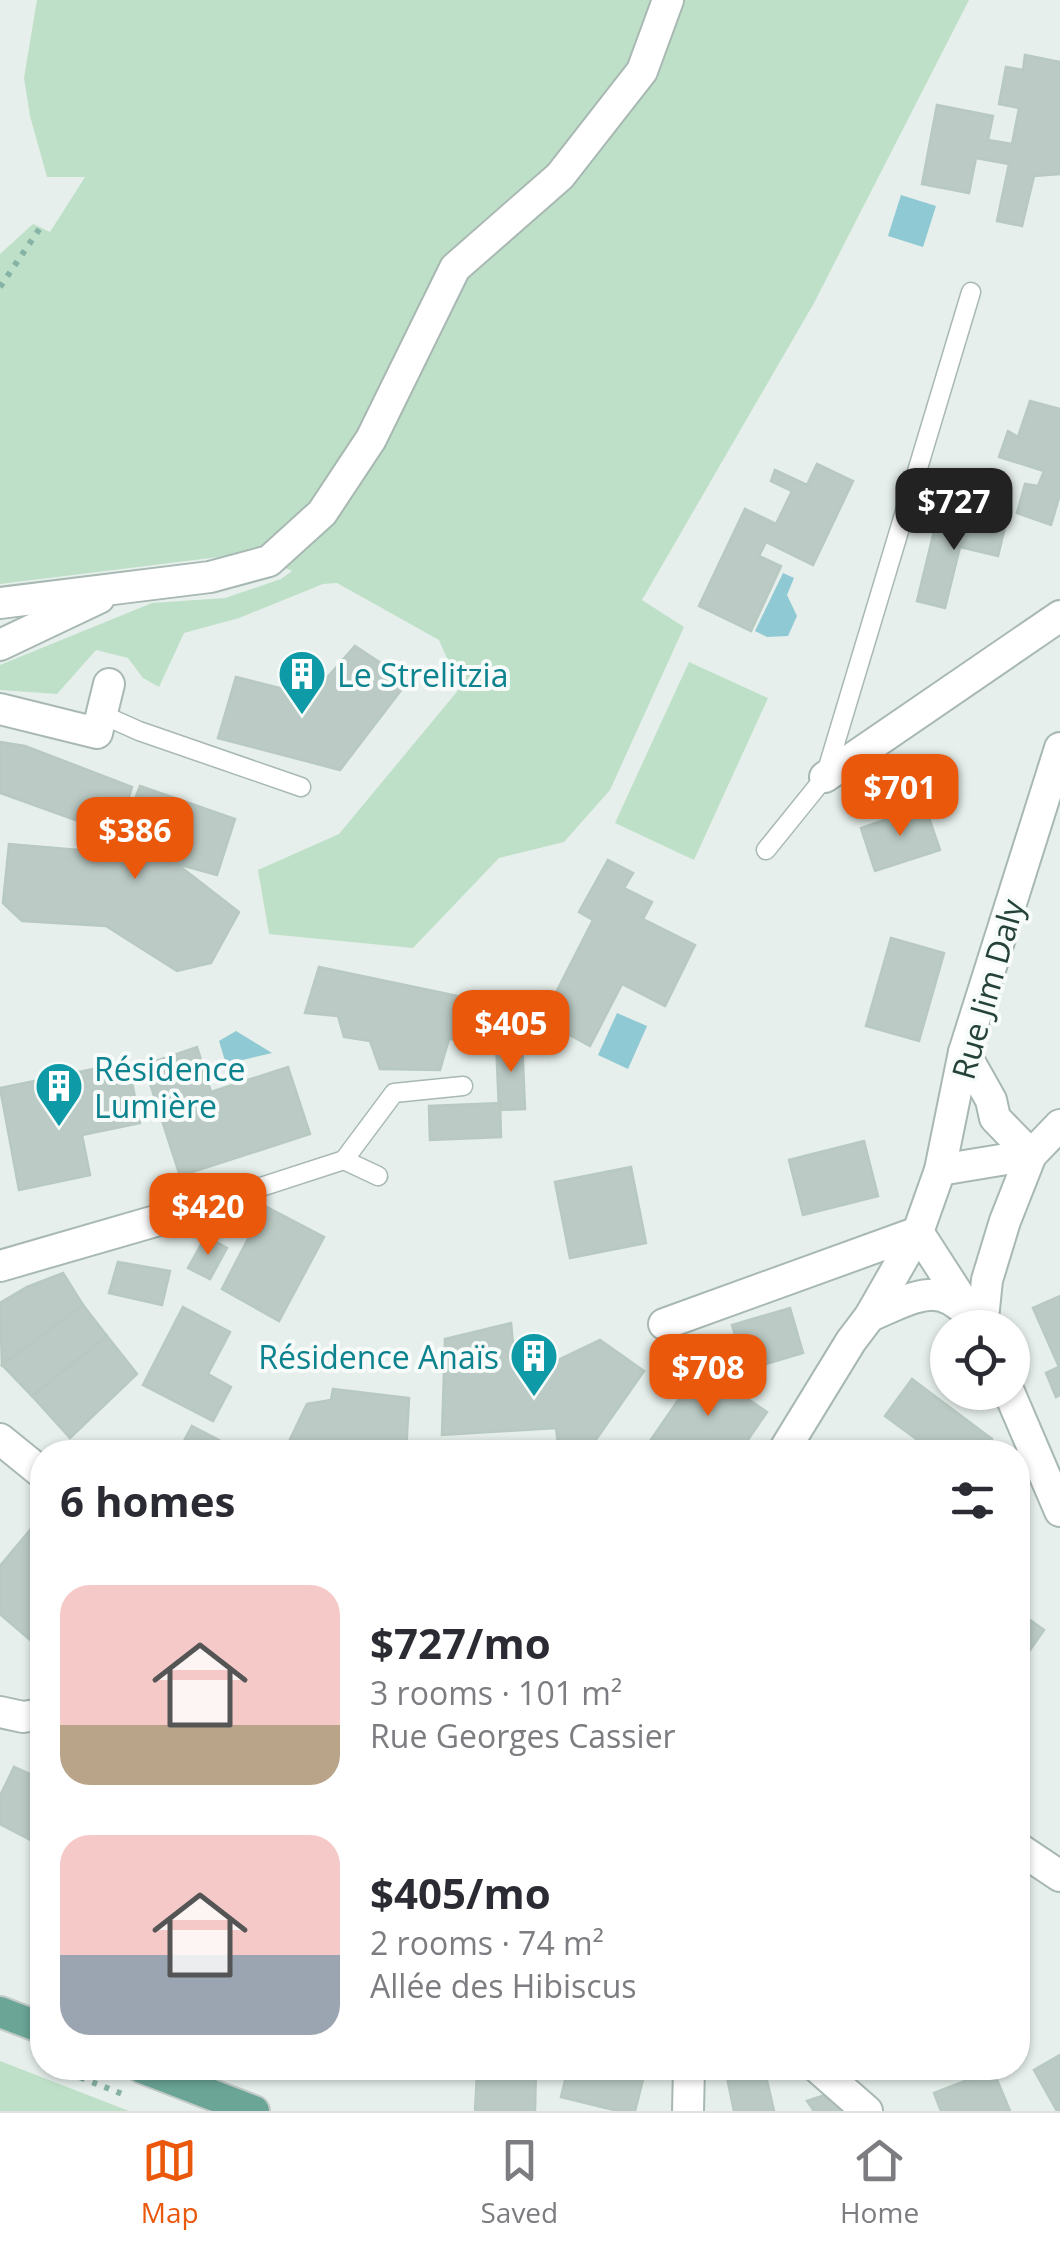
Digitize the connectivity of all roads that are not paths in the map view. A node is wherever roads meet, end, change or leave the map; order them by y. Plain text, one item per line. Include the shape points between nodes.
1 (668, 0) edge
2 (971, 292) dead end
3 (124, 586) junction
4 (0, 603) edge
5 (1060, 616) edge
6 (0, 645) edge
7 (105, 699) joint
8 (0, 709) edge
9 (1060, 748) edge
10 (825, 777) junction
11 (301, 787) dead end
12 (766, 850) dead end
13 (964, 1052) junction
14 (463, 1086) dead end
15 (1060, 1125) edge
16 (1032, 1155) junction
17 (344, 1160) junction
18 (940, 1170) junction
19 (378, 1176) dead end
20 (159, 1220) joint
21 (918, 1232) junction
22 (0, 1266) edge
23 (965, 1310) edge
24 (969, 1310) edge
25 (983, 1310) edge
26 (870, 1316) junction
27 (664, 1324) dead end
28 (1017, 1410) edge
29 (0, 1439) edge
30 (790, 1440) edge
31 (1030, 1440) edge
32 (1030, 1441) edge
33 (30, 1463) edge
34 (1060, 1510) edge
35 (0, 1712) edge
36 (30, 1716) edge
37 (1030, 1856) edge
38 (1060, 1876) edge
39 (0, 2012) edge
40 (30, 2023) edge
41 (173, 2080) edge
42 (689, 2080) edge
43 (831, 2080) edge
44 (254, 2111) edge
45 (688, 2111) edge
46 (866, 2111) edge

1 - 3 street via 642,71 560,176 455,268 371,439 322,513 269,561 210,577
2 - 10 lane
3 - 4 street
3 - 6 street
5 - 10 street
7 - 8 street via 97,732
7 - 11 lane via 139,731
9 - 13 street, Rue Jim Daly
10 - 12 lane
13 - 16 street via 996,1118
13 - 18 street, Rue Jim Daly
14 - 17 lane via 394,1093
15 - 16 street
16 - 18 street
16 - 25 street via 1005,1220
17 - 19 lane
17 - 20 lane
18 - 21 street, Rue Jim Daly
20 - 22 street
21 - 24 street
21 - 26 street, Rue Jim Daly
21 - 27 street
23 - 26 street via 954,1298 926,1294
26 - 30 street, Rue Jim Daly
28 - 31 street
29 - 33 street
32 - 34 street
35 - 36 street
37 - 38 street
39 - 40 main road
41 - 44 main road
42 - 45 street
43 - 46 street

